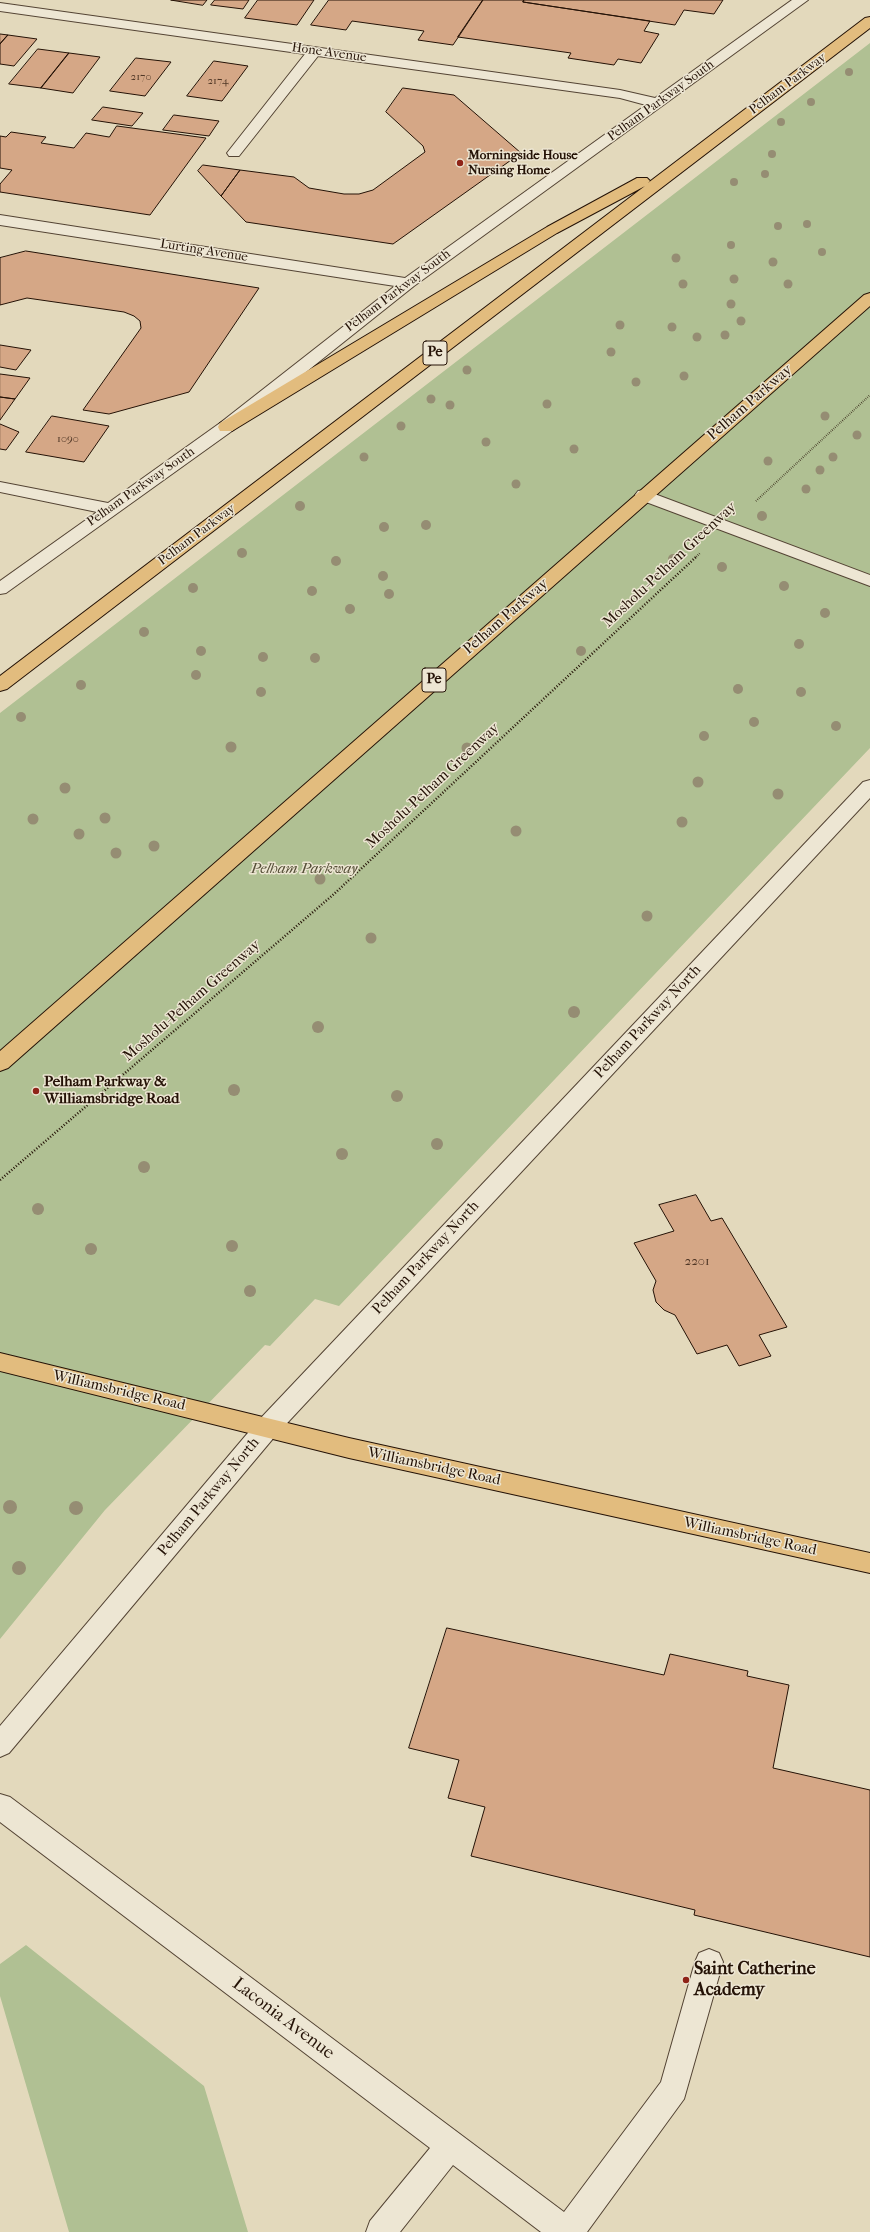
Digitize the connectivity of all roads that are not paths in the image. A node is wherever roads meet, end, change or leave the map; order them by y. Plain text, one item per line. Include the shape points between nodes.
1 (801, 0) edge
2 (0, 7) edge
3 (870, 21) edge
4 (316, 51) junction
5 (658, 103) junction
6 (702, 149) junction
7 (234, 153) dead end
8 (0, 220) edge
9 (408, 283) junction
10 (870, 298) edge
11 (226, 426) junction
12 (0, 487) edge
13 (644, 495) junction
14 (110, 509) junction
15 (870, 580) edge
16 (0, 589) edge
17 (0, 685) edge
18 (870, 786) edge
19 (0, 1063) edge
20 (0, 1362) edge
21 (267, 1428) junction
22 (870, 1563) edge
23 (0, 1745) edge
24 (0, 1806) edge
25 (710, 1962) dead end
26 (451, 2145) junction
27 (381, 2232) edge
28 (567, 2232) edge

1 - 5 street, Pelham Parkway South
2 - 4 street, Hone Avenue
3 - 6 main road, Pelham Parkway / Pe
4 - 5 street, Hone Avenue via 620,94
4 - 7 street
5 - 9 street, Pelham Parkway South
6 - 11 main road via 552,230
6 - 17 main road, Pelham Parkway / Pe
8 - 9 street, Lurting Avenue
9 - 11 street, Pelham Parkway South
10 - 13 main road, Pelham Parkway / Pe
11 - 14 street, Pelham Parkway South
12 - 14 street
13 - 15 street
13 - 19 main road, Pelham Parkway / Pe
14 - 16 street, Pelham Parkway South
18 - 21 street, Pelham Parkway North
20 - 21 main road, Williamsbridge Road
21 - 22 main road, Williamsbridge Road
21 - 23 street, Pelham Parkway North
24 - 26 street, Laconia Avenue
25 - 28 street via 674,2089
26 - 27 street
26 - 28 street, Laconia Avenue

